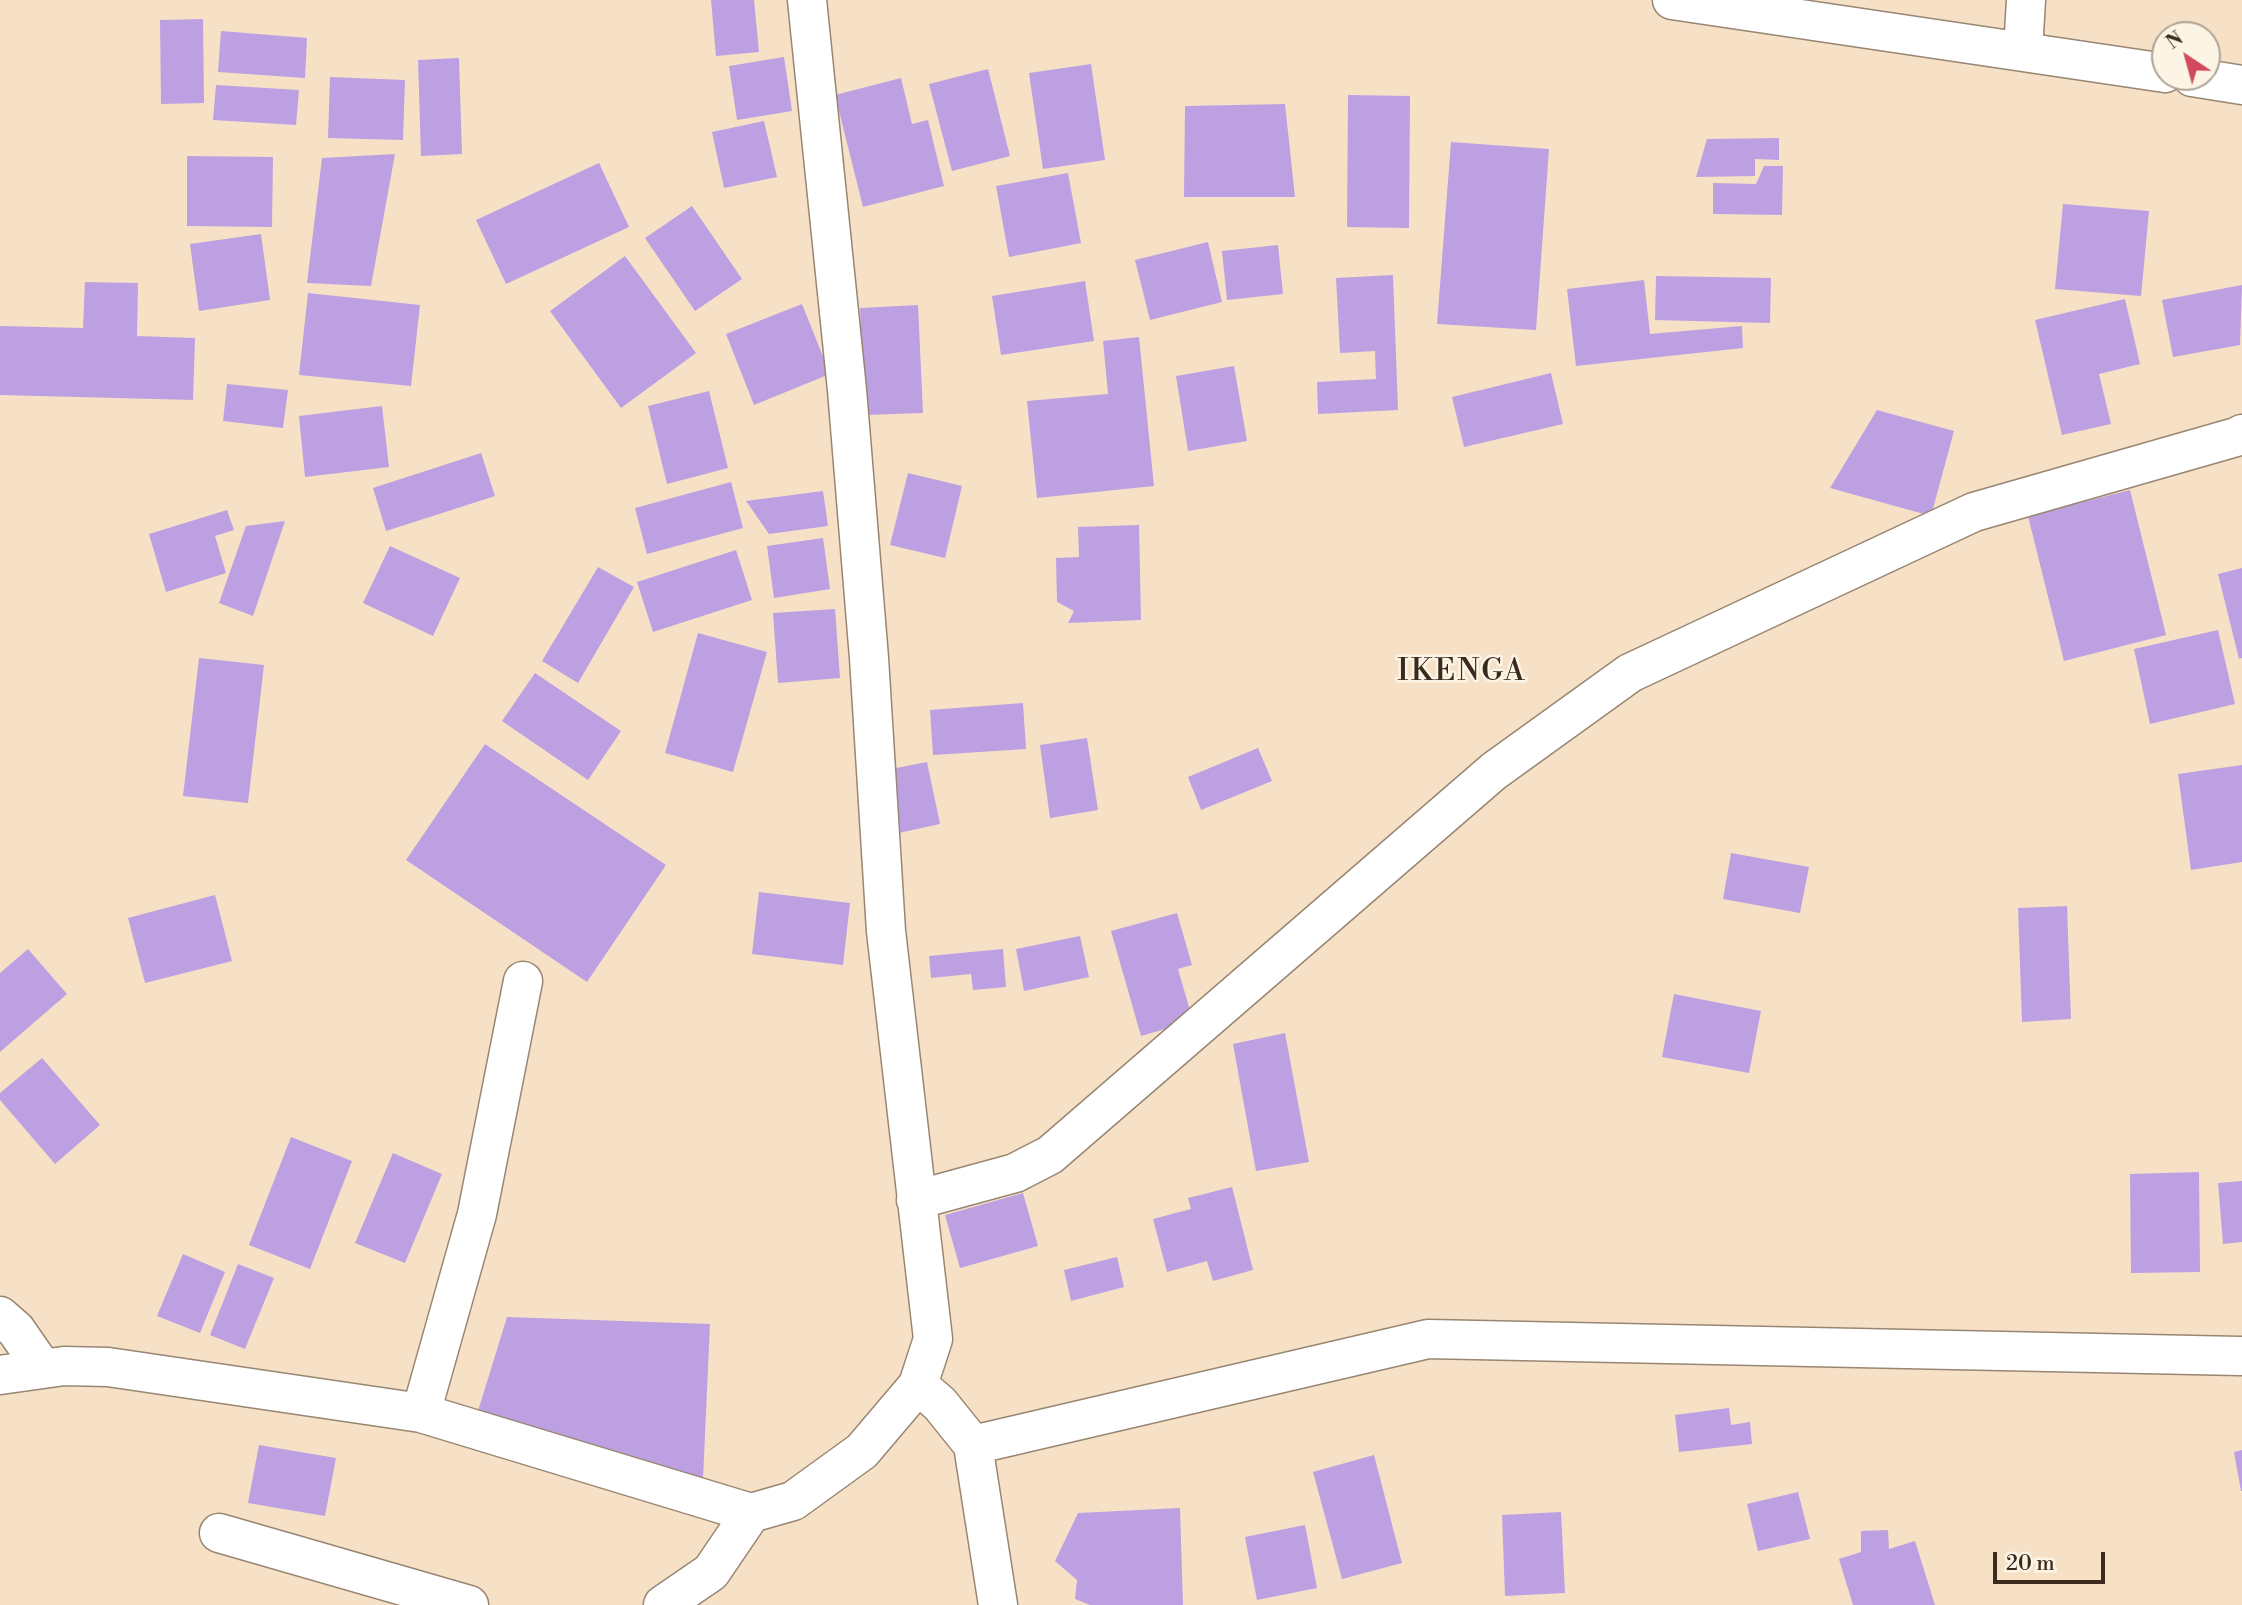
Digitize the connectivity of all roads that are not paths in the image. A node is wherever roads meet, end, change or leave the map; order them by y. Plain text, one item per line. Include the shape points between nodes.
1 (807, 0) edge
2 (1672, 0) edge
3 (2026, 0) edge
4 (2023, 51) junction
5 (2151, 71) edge
6 (2221, 82) edge
7 (2242, 85) edge
8 (2242, 433) edge
9 (523, 981) dead end
10 (916, 1200) junction
11 (0, 1316) edge
12 (2240, 1356) dead end
13 (43, 1369) junction
14 (0, 1374) edge
15 (918, 1385) junction
16 (422, 1413) junction
17 (973, 1445) junction
18 (751, 1513) junction
19 (219, 1533) dead end
20 (469, 1605) edge
21 (663, 1605) edge
22 (998, 1605) edge

1 - 10 street via 847,390 886,931
2 - 4 street
3 - 4 street
4 - 5 street
6 - 7 street
8 - 10 street via 1974,512 1630,673 1494,771 1050,1155 1015,1173
9 - 16 street via 477,1214
10 - 15 street via 933,1339
11 - 13 street via 16,1330
12 - 17 street via 1428,1339
13 - 14 street
13 - 16 street via 108,1367
15 - 17 street
15 - 18 street via 862,1451 793,1501
16 - 18 street
17 - 22 street
18 - 21 street via 711,1572
19 - 20 street

